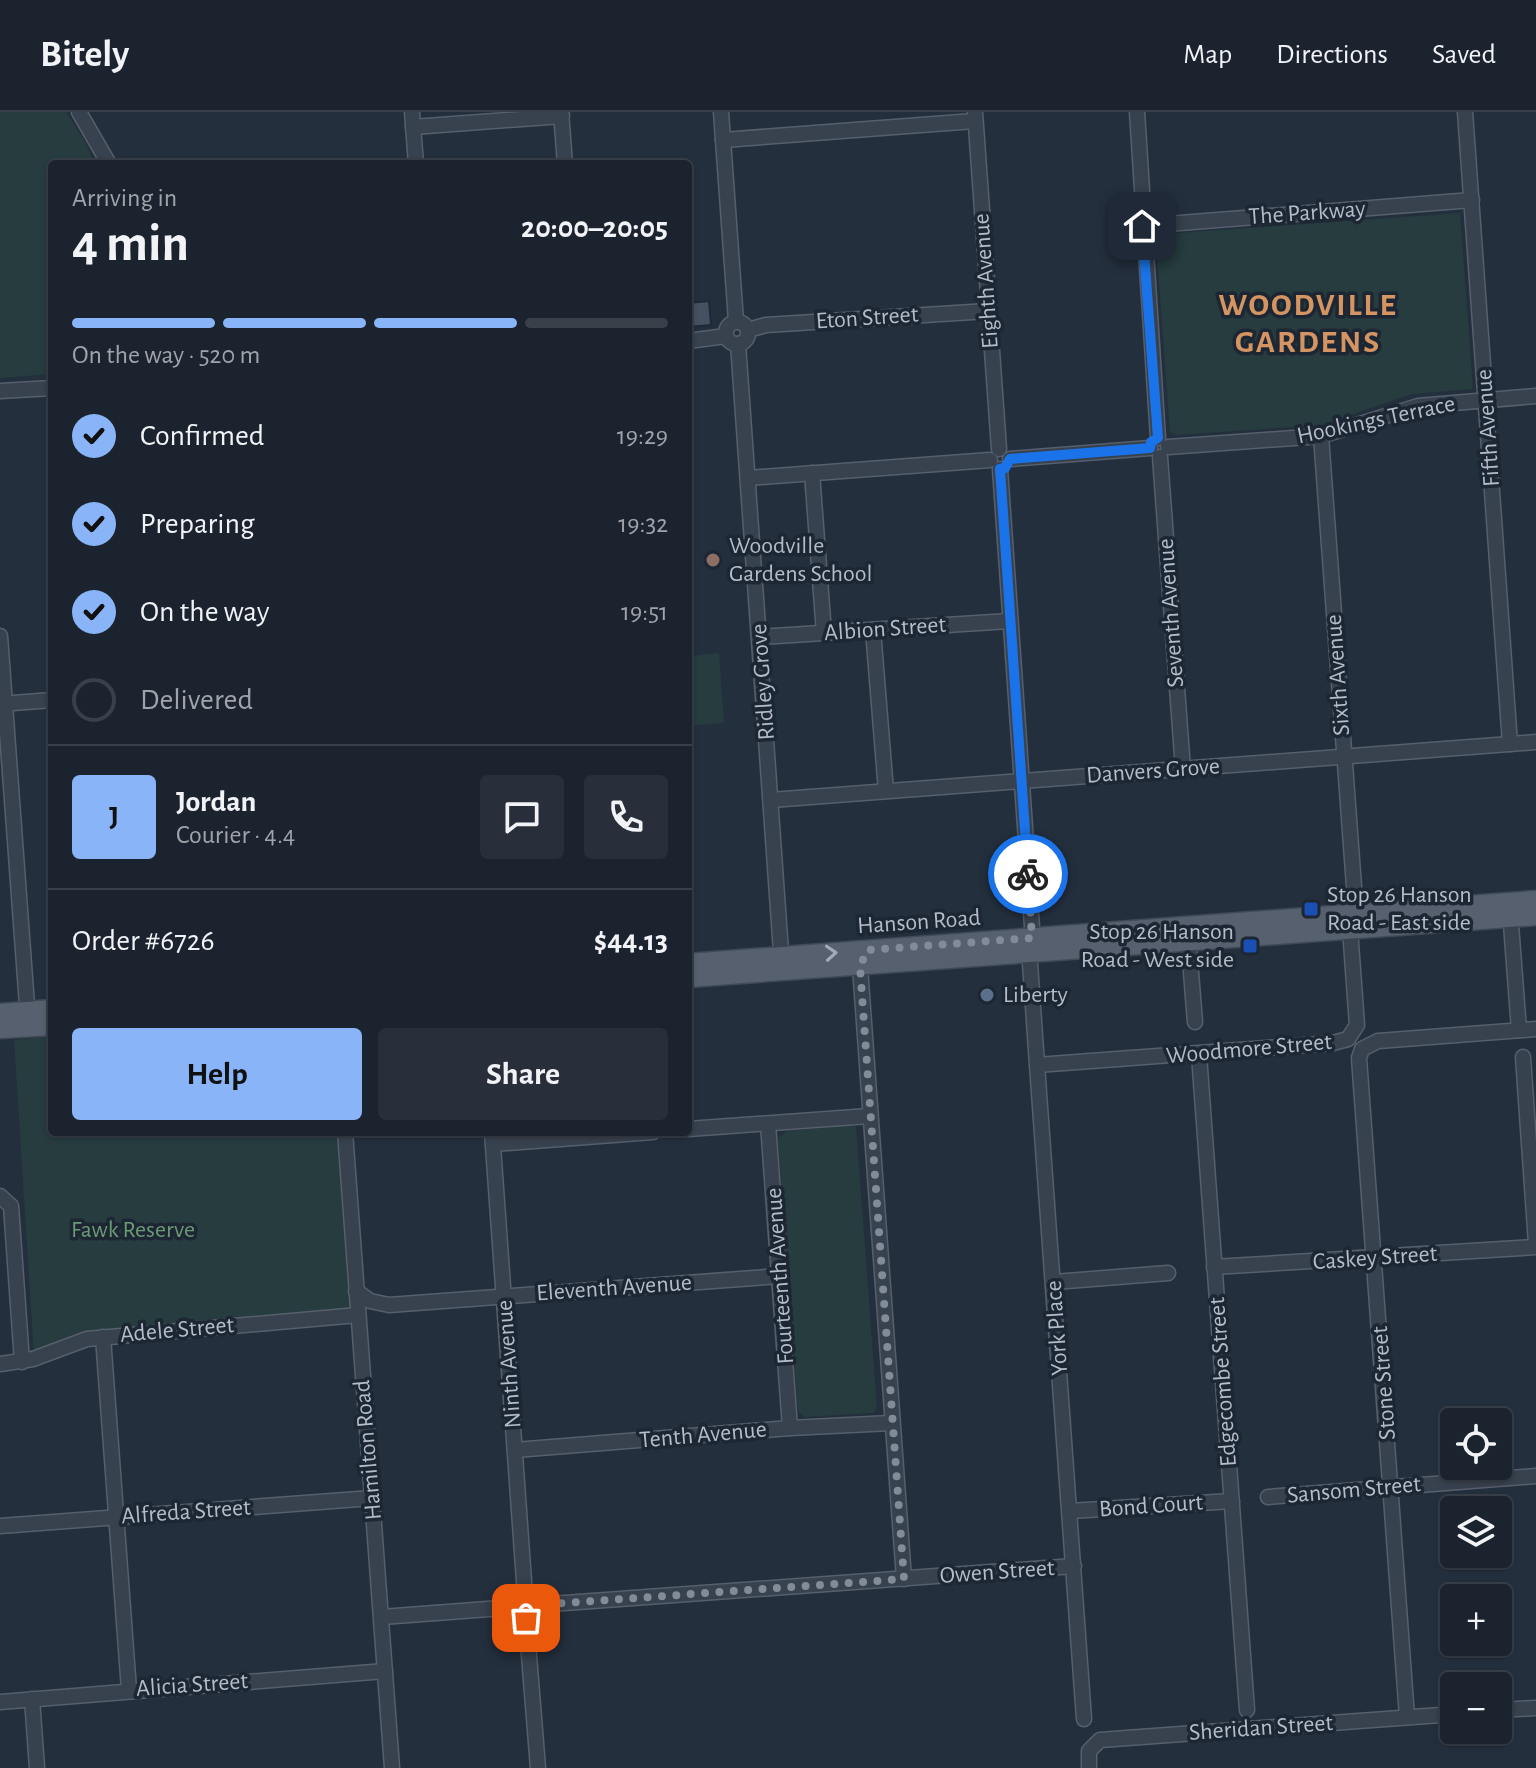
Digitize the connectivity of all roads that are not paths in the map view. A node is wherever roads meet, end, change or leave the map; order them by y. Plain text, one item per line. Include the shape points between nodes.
1 (79, 112) edge
2 (721, 112) edge
3 (1137, 112) edge
4 (1465, 112) edge
5 (561, 114) edge
6 (975, 117) edge
7 (412, 120) edge
8 (723, 140) junction
9 (107, 160) edge
10 (416, 160) edge
11 (565, 160) edge
12 (1472, 200) junction
13 (1142, 226) junction
14 (988, 311) junction
15 (742, 326) junction
16 (732, 340) junction
17 (692, 341) edge
18 (48, 388) edge
19 (0, 391) edge
20 (1536, 396) edge
21 (1486, 399) junction
22 (1321, 436) junction
23 (1159, 448) junction
24 (1000, 459) junction
25 (812, 473) junction
26 (748, 478) junction
27 (1009, 621) junction
28 (873, 630) junction
29 (824, 633) junction
30 (0, 636) edge
31 (760, 637) junction
32 (48, 700) edge
33 (2, 703) edge
34 (1536, 742) edge
35 (1510, 744) junction
36 (1343, 757) junction
37 (1183, 769) junction
38 (1021, 781) junction
39 (886, 791) junction
40 (771, 800) junction
41 (1536, 900) edge
42 (1510, 910) junction
43 (1536, 916) edge
44 (1353, 922) junction
45 (1188, 934) junction
46 (1031, 945) junction
47 (863, 958) junction
48 (692, 963) edge
49 (782, 964) junction
50 (692, 977) edge
51 (48, 1011) edge
52 (0, 1013) edge
53 (28, 1019) junction
54 (1195, 1022) dead end
55 (48, 1025) edge
56 (0, 1029) edge
57 (1536, 1029) edge
58 (1519, 1030) junction
59 (1199, 1055) junction
60 (1523, 1057) dead end
61 (1037, 1065) junction
62 (869, 1116) junction
63 (768, 1124) junction
64 (692, 1129) edge
65 (345, 1136) edge
66 (546, 1136) edge
67 (492, 1138) edge
68 (1, 1197) edge
69 (1536, 1246) edge
70 (1375, 1258) junction
71 (1214, 1267) junction
72 (1168, 1273) dead end
73 (780, 1276) junction
74 (1054, 1282) junction
75 (356, 1291) junction
76 (503, 1296) junction
77 (358, 1315) junction
78 (103, 1337) junction
79 (22, 1362) junction
80 (0, 1364) edge
81 (891, 1423) junction
82 (790, 1428) junction
83 (515, 1450) junction
84 (1536, 1476) edge
85 (1392, 1487) junction
86 (1268, 1497) dead end
87 (372, 1498) junction
88 (1232, 1501) junction
89 (1070, 1511) junction
90 (117, 1517) junction
91 (0, 1526) edge
92 (1074, 1566) junction
93 (904, 1579) junction
94 (525, 1595) junction
95 (537, 1605) junction
96 (520, 1612) junction
97 (382, 1617) junction
98 (385, 1671) junction
99 (129, 1690) junction
100 (32, 1699) junction
101 (0, 1702) edge
102 (1536, 1708) edge
103 (1512, 1709) edge
104 (1247, 1710) dead end
105 (1440, 1715) edge
106 (1407, 1717) junction
107 (1084, 1719) dead end
108 (37, 1768) edge
109 (392, 1768) edge
110 (538, 1768) edge
111 (1089, 1768) edge

1 - 9 street
2 - 8 street
3 - 13 street, Seventh Avenue
4 - 12 street, Fifth Avenue
5 - 7 street
5 - 11 street
6 - 8 street
6 - 14 street, Eighth Avenue
7 - 10 street
8 - 15 street
12 - 13 street, The Parkway
12 - 21 street, Fifth Avenue
13 - 23 street, Seventh Avenue
14 - 15 street, Eton Street
14 - 24 street, Eighth Avenue
15 - 16 street via 748,337
16 - 17 street
16 - 26 street, Ridley Grove
18 - 19 street
20 - 21 street, Hookings Terrace
21 - 22 street, Hookings Terrace via 1418,406
21 - 35 street, Fifth Avenue
22 - 23 street, Hookings Terrace
22 - 36 street, Sixth Avenue
23 - 24 street, Hookings Terrace
23 - 37 street, Seventh Avenue
24 - 25 street, Hookings Terrace
24 - 27 street, Eighth Avenue
25 - 26 street, Hookings Terrace
25 - 29 street
26 - 31 street, Ridley Grove
27 - 28 street, Albion Street
27 - 38 street, Eighth Avenue
28 - 29 street, Albion Street
28 - 39 street
29 - 31 street, Albion Street
30 - 33 street
31 - 40 street, Ridley Grove
32 - 33 street
33 - 53 street
34 - 35 street, Danvers Grove
35 - 36 street, Danvers Grove
36 - 37 street, Danvers Grove
36 - 44 street, Sixth Avenue
37 - 38 street, Danvers Grove
38 - 39 street, Danvers Grove
38 - 46 street, Eighth Avenue
39 - 40 street, Danvers Grove
40 - 49 street, Ridley Grove
41 - 42 main road, Hanson Road
42 - 43 main road, Hanson Road
42 - 44 main road, Hanson Road
42 - 58 street
44 - 45 main road, Hanson Road
44 - 59 street, Woodmore Street via 1357,1025 1352,1036 1333,1043
45 - 46 main road, Hanson Road
45 - 54 street
46 - 47 main road, Hanson Road
46 - 61 street, York Place
47 - 49 main road, Hanson Road
47 - 62 street
48 - 49 main road, Hanson Road
49 - 50 main road, Hanson Road
51 - 53 main road
52 - 53 main road
53 - 55 main road
53 - 56 main road
57 - 58 street
58 - 70 street, Stone Street via 1378,1041 1362,1049
59 - 61 street, Woodmore Street
59 - 71 street, Edgecombe Street
60 - 69 street
61 - 74 street, York Place
62 - 63 street
62 - 81 street
63 - 64 street
63 - 73 street, Fourteenth Avenue
65 - 75 street, Hamilton Road
66 - 67 street
67 - 76 street, Ninth Avenue
68 - 79 street via 11,1206
69 - 70 street, Caskey Street
70 - 71 street, Caskey Street
70 - 85 street, Stone Street
71 - 88 street, Edgecombe Street
72 - 74 street
73 - 76 street, Eleventh Avenue
73 - 82 street, Fourteenth Avenue
74 - 89 street, York Place
75 - 76 street, Eleventh Avenue via 389,1305
75 - 77 street, Hamilton Road
76 - 83 street, Ninth Avenue
77 - 78 street, Adele Street
77 - 87 street, Hamilton Road
78 - 79 street, Adele Street
78 - 90 street
79 - 80 street, Adele Street
81 - 82 street, Tenth Avenue
81 - 93 street
82 - 83 street, Tenth Avenue
83 - 94 street, Ninth Avenue
84 - 85 street, Sansom Street
85 - 86 street, Sansom Street
85 - 106 street, Stone Street
87 - 90 street, Alfreda Street
87 - 97 street, Hamilton Road
88 - 89 street, Bond Court
88 - 104 street, Edgecombe Street
89 - 92 street, York Place
90 - 91 street, Alfreda Street
90 - 99 street
92 - 93 street, Owen Street
92 - 107 street, York Place
93 - 95 street, Owen Street
94 - 95 street
94 - 96 street via 519,1598
95 - 96 street via 536,1612
96 - 97 street
96 - 110 street
97 - 98 street, Hamilton Road
98 - 99 street, Alicia Street
98 - 109 street, Hamilton Road
99 - 100 street, Alicia Street
100 - 101 street, Alicia Street
100 - 108 street
102 - 103 street
105 - 106 street, Sheridan Street
106 - 111 street, Sheridan Street via 1100,1740 1089,1751

